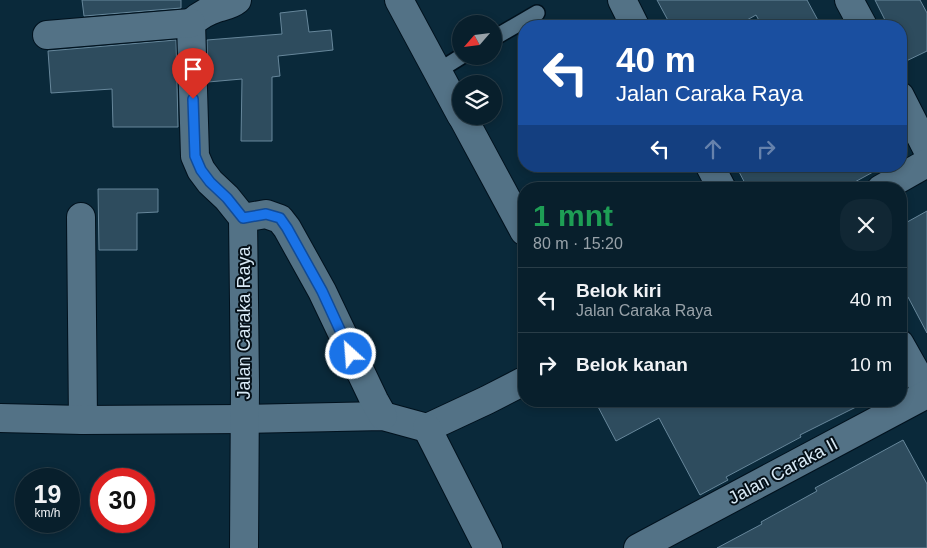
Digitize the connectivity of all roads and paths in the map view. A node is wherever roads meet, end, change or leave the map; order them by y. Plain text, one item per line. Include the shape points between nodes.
1 (236, 0) edge
2 (398, 0) edge
3 (622, 0) edge
4 (849, 0) edge
5 (537, 13) dead end
6 (525, 20) edge
7 (633, 20) edge
8 (860, 20) edge
9 (191, 23) junction
10 (518, 24) edge
11 (502, 33) edge
12 (47, 35) dead end
13 (452, 63) edge
14 (438, 72) junction
15 (452, 98) edge
16 (907, 110) edge
17 (467, 125) edge
18 (927, 149) edge
19 (927, 163) edge
20 (893, 182) edge
21 (81, 217) dead end
22 (243, 218) junction
23 (518, 220) edge
24 (907, 357) edge
25 (518, 384) edge
26 (927, 393) edge
27 (907, 404) edge
28 (901, 407) edge
29 (383, 416) junction
30 (0, 418) edge
31 (83, 420) junction
32 (244, 420) junction
33 (427, 428) junction
34 (244, 544) edge
35 (488, 548) edge
36 (638, 548) edge

1 - 9 street via 201,15
2 - 14 street
3 - 7 street
4 - 8 street
5 - 6 lane
9 - 12 street
9 - 22 street via 195,156 210,182
10 - 11 lane
13 - 14 lane
14 - 15 street
16 - 18 street
17 - 23 street
19 - 20 street
21 - 31 street
22 - 29 street via 266,214 280,218 322,291
22 - 32 street, Jalan Caraka Raya
24 - 26 street
25 - 33 street
26 - 27 street, Jalan Caraka II
28 - 36 street, Jalan Caraka II
29 - 32 street, Jalan Caraka Raya
29 - 33 street, Jalan Caraka Raya
30 - 31 street, Jalan Caraka Raya
31 - 32 street, Jalan Caraka Raya
32 - 34 street
33 - 35 street

